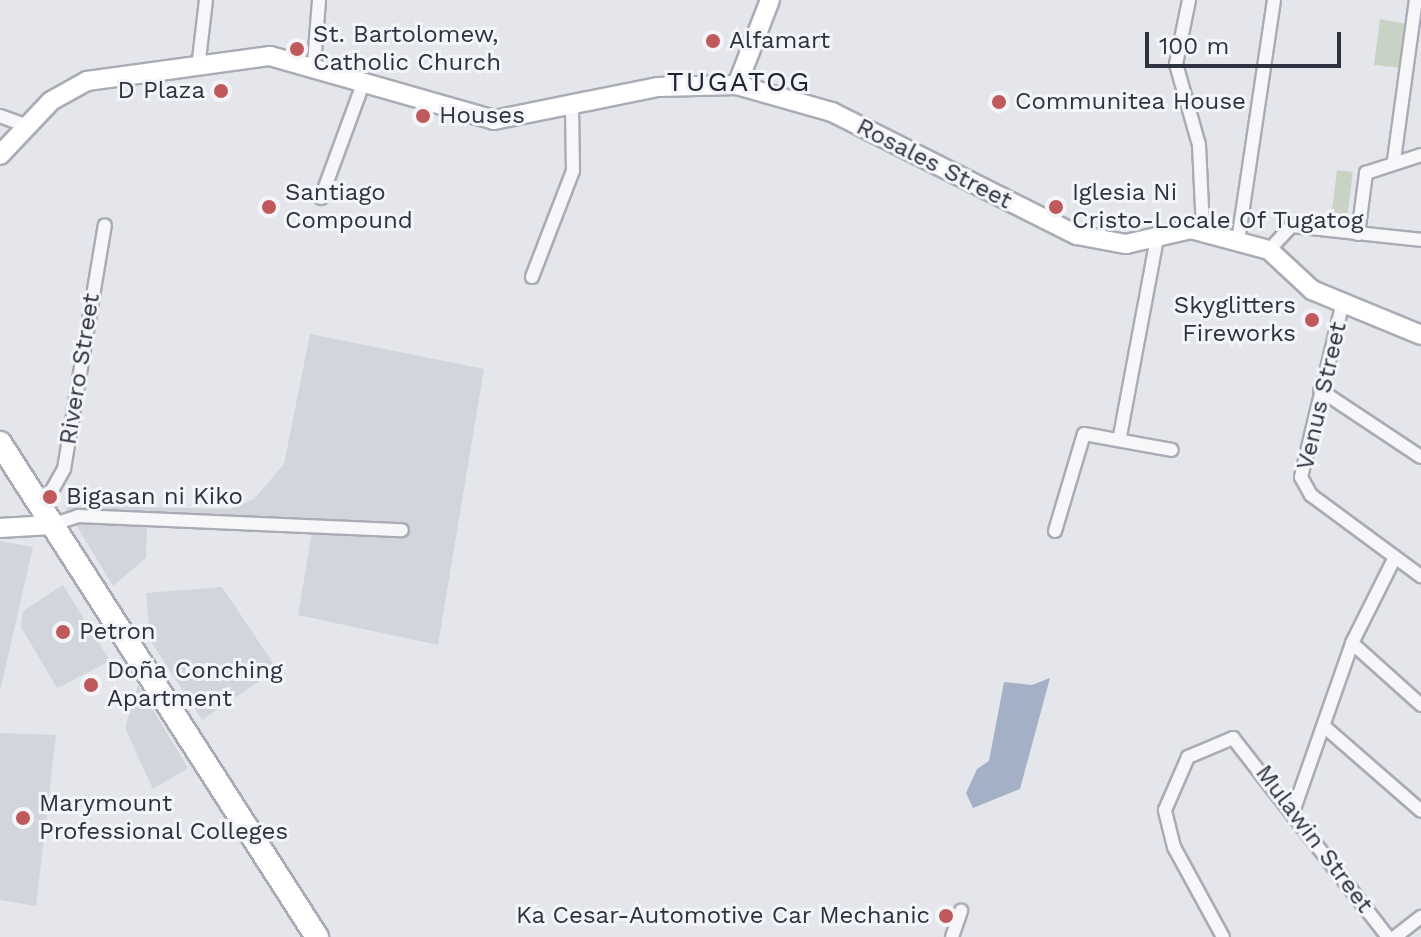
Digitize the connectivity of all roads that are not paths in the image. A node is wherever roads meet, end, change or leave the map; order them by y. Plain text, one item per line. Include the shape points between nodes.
1 (206, 0) edge
2 (319, 0) edge
3 (770, 0) edge
4 (1189, 0) edge
5 (1274, 0) edge
6 (1416, 0) edge
7 (314, 64) junction
8 (198, 68) junction
9 (364, 81) junction
10 (737, 85) junction
11 (572, 106) junction
12 (0, 116) edge
13 (28, 126) junction
14 (0, 155) edge
15 (1421, 155) edge
16 (1394, 160) junction
17 (321, 198) dead end
18 (105, 225) dead end
19 (1203, 231) junction
20 (1358, 234) junction
21 (1157, 238) junction
22 (1421, 240) edge
23 (1238, 241) junction
24 (1269, 250) junction
25 (532, 277) dead end
26 (1343, 302) junction
27 (1421, 335) edge
28 (1320, 390) junction
29 (1120, 436) junction
30 (0, 443) edge
31 (1172, 450) dead end
32 (1421, 457) edge
33 (46, 516) junction
34 (0, 528) edge
35 (402, 530) dead end
36 (1055, 531) dead end
37 (1393, 561) junction
38 (1421, 576) edge
39 (1352, 643) junction
40 (1421, 705) edge
41 (1326, 728) junction
42 (1294, 809) junction
43 (1421, 811) edge
44 (961, 911) dead end
45 (1421, 917) edge
46 (317, 937) edge
47 (952, 937) edge
48 (1223, 937) edge
49 (1388, 937) edge
50 (1395, 937) edge

1 - 8 street
2 - 7 street
3 - 10 street
4 - 19 street via 1176,64 1199,145
5 - 23 street
6 - 16 street
7 - 8 street, Rosales Street via 270,56
7 - 9 street, Rosales Street
8 - 13 street, Rosales Street via 87,81 51,101
9 - 11 street, Rosales Street via 494,120
9 - 17 street
10 - 11 street, Rosales Street via 658,87
10 - 21 street, Rosales Street via 832,112 1077,235 1126,244
11 - 25 street via 573,171
12 - 13 street
13 - 14 street, Rosales Street
15 - 16 street
16 - 20 street via 1366,173
18 - 33 street, Rivero Street via 64,469
19 - 21 street, Rosales Street
19 - 23 street, Rosales Street
20 - 22 street
20 - 24 street via 1291,226
21 - 29 street
23 - 24 street, Rosales Street
24 - 26 street via 1312,290
26 - 27 street
26 - 28 street, Venus Street
28 - 32 street
28 - 37 street, Venus Street via 1301,477 1311,495
29 - 31 street
29 - 36 street via 1084,434
30 - 33 highway
33 - 34 street
33 - 35 street
33 - 46 highway
37 - 38 street, Venus Street
37 - 39 street
39 - 40 street
39 - 41 street
41 - 42 street
41 - 43 street
42 - 48 street, Mulawin Street via 1238,741 1224,738 1188,757 1165,810 1174,847
42 - 49 street, Mulawin Street
44 - 47 street
45 - 50 street

